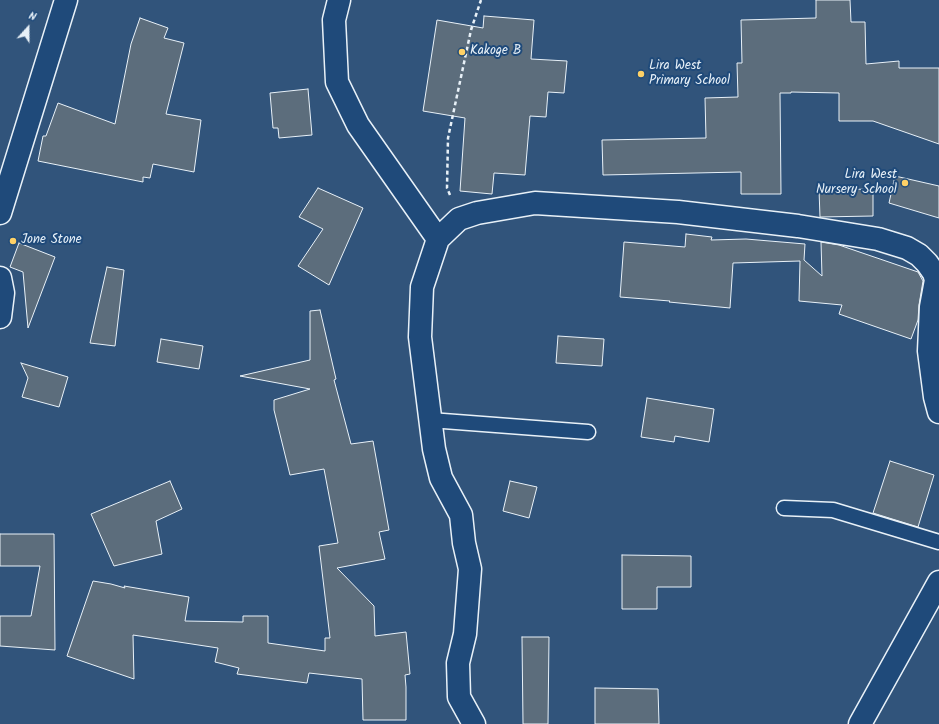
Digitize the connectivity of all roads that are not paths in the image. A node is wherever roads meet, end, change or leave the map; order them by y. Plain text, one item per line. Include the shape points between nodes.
1 (66, 0) edge
2 (339, 0) edge
3 (0, 213) edge
4 (438, 239) junction
5 (0, 278) edge
6 (0, 317) edge
7 (939, 412) edge
8 (430, 420) junction
9 (588, 432) dead end
10 (784, 508) dead end
11 (939, 542) edge
12 (939, 582) edge
13 (474, 724) edge
14 (860, 724) edge

1 - 3 street
2 - 4 street via 334,20 337,82 358,125
4 - 7 street via 459,219 476,213 535,203 678,212 798,226 878,239 907,248 927,263 936,280 931,307 929,351
4 - 8 street via 422,287 420,336
5 - 6 street via 3,293
8 - 9 lane
8 - 13 street via 441,478 461,515 470,568 465,634 458,663 459,697
10 - 11 lane via 833,510
12 - 14 street

